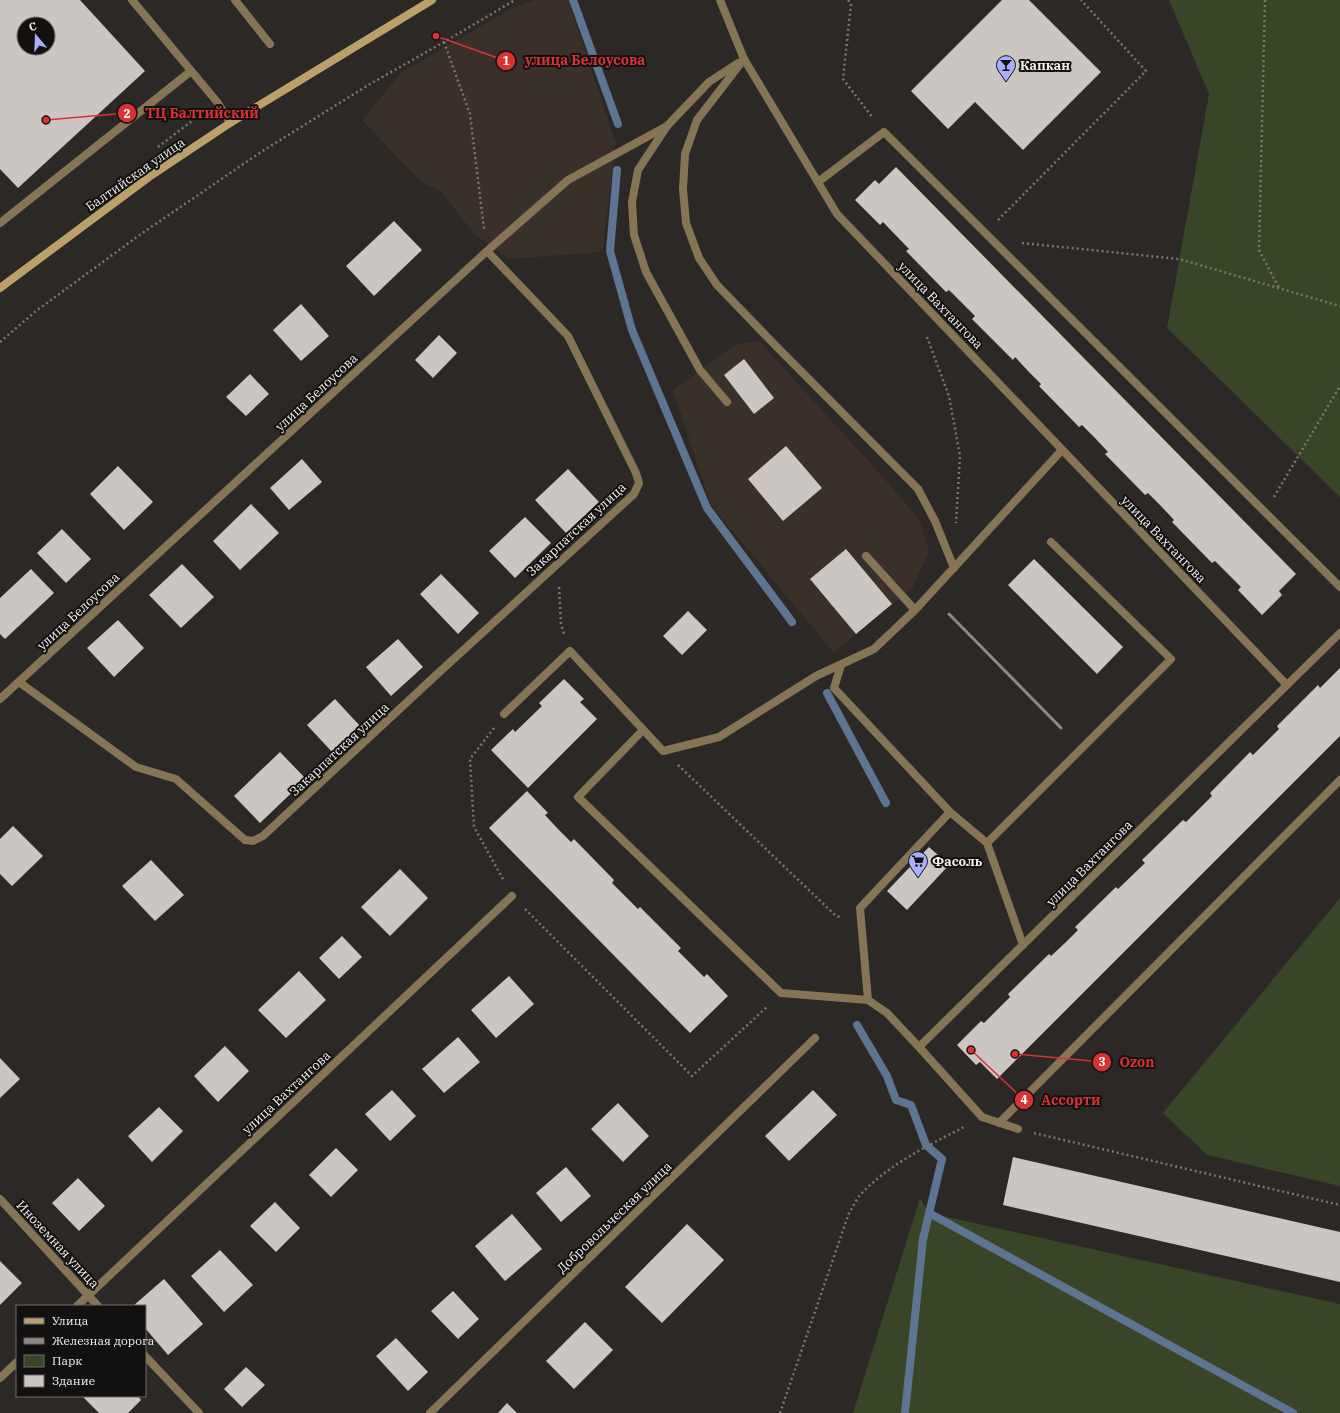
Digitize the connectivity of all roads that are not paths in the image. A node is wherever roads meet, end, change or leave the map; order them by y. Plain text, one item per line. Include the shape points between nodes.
1 (132, 0) edge
2 (235, 0) edge
3 (432, 0) edge
4 (720, 0) edge
5 (270, 44) dead end
6 (744, 59) junction
7 (190, 71) junction
8 (230, 123) junction
9 (667, 126) junction
10 (818, 182) junction
11 (0, 223) edge
12 (487, 251) junction
13 (0, 288) edge
14 (727, 402) dead end
15 (1062, 450) junction
16 (1051, 542) dead end
17 (866, 556) dead end
18 (954, 568) junction
19 (1340, 587) edge
20 (915, 610) junction
21 (1340, 633) edge
22 (841, 665) junction
23 (19, 682) junction
24 (1287, 685) junction
25 (0, 699) edge
26 (504, 714) road end
27 (643, 730) junction
28 (1340, 780) edge
29 (950, 812) junction
30 (987, 843) junction
31 (512, 896) road end
32 (1023, 945) junction
33 (868, 1000) junction
34 (815, 1038) dead end
35 (920, 1047) junction
36 (999, 1123) junction
37 (1018, 1129) road end
38 (0, 1199) edge
39 (88, 1295) junction
40 (78, 1305) edge
41 (97, 1305) edge
42 (146, 1357) edge
43 (16, 1363) edge
44 (0, 1378) edge
45 (199, 1413) edge
46 (430, 1413) edge

1 - 7 street
2 - 5 street
3 - 8 main road, Балтийская улица
4 - 6 street, улица Вахтангова
6 - 9 street via 708,82
6 - 10 street, улица Вахтангова
6 - 18 street via 697,120 685,154 683,189 686,223 699,258 727,296 918,489 935,521
7 - 8 street via 218,103
7 - 11 street
8 - 13 main road, Балтийская улица via 149,177
9 - 12 street, улица Белоусова via 568,180
9 - 14 street via 638,170 632,202 634,235 646,272 668,314 700,370
10 - 15 street, улица Вахтангова via 838,214
10 - 19 street via 884,132
12 - 23 street, улица Белоусова
12 - 23 street, Закарпатская улица via 568,336 639,483 634,494 263,836 253,841 245,840 176,779 136,767
15 - 18 street
15 - 24 street, улица Вахтангова
16 - 30 street via 1171,659
17 - 20 street
18 - 20 street
20 - 22 street via 874,649
21 - 24 street
22 - 27 street via 816,676 719,737 663,751
22 - 29 street via 834,688
23 - 25 street, улица Белоусова
24 - 32 street, улица Вахтангова
26 - 27 street via 570,652
27 - 33 street via 578,796 781,993
28 - 36 street
29 - 30 street
29 - 33 street via 860,908
30 - 32 street
31 - 39 street, улица Вахтангова
32 - 35 street, улица Вахтангова
33 - 35 street via 887,1014
34 - 46 street, Добровольческая улица
35 - 36 street via 982,1117
36 - 37 street
38 - 39 street, Иноземная улица
39 - 40 street, улица Вахтангова
39 - 41 street, Иноземная улица
42 - 45 street
43 - 44 street

